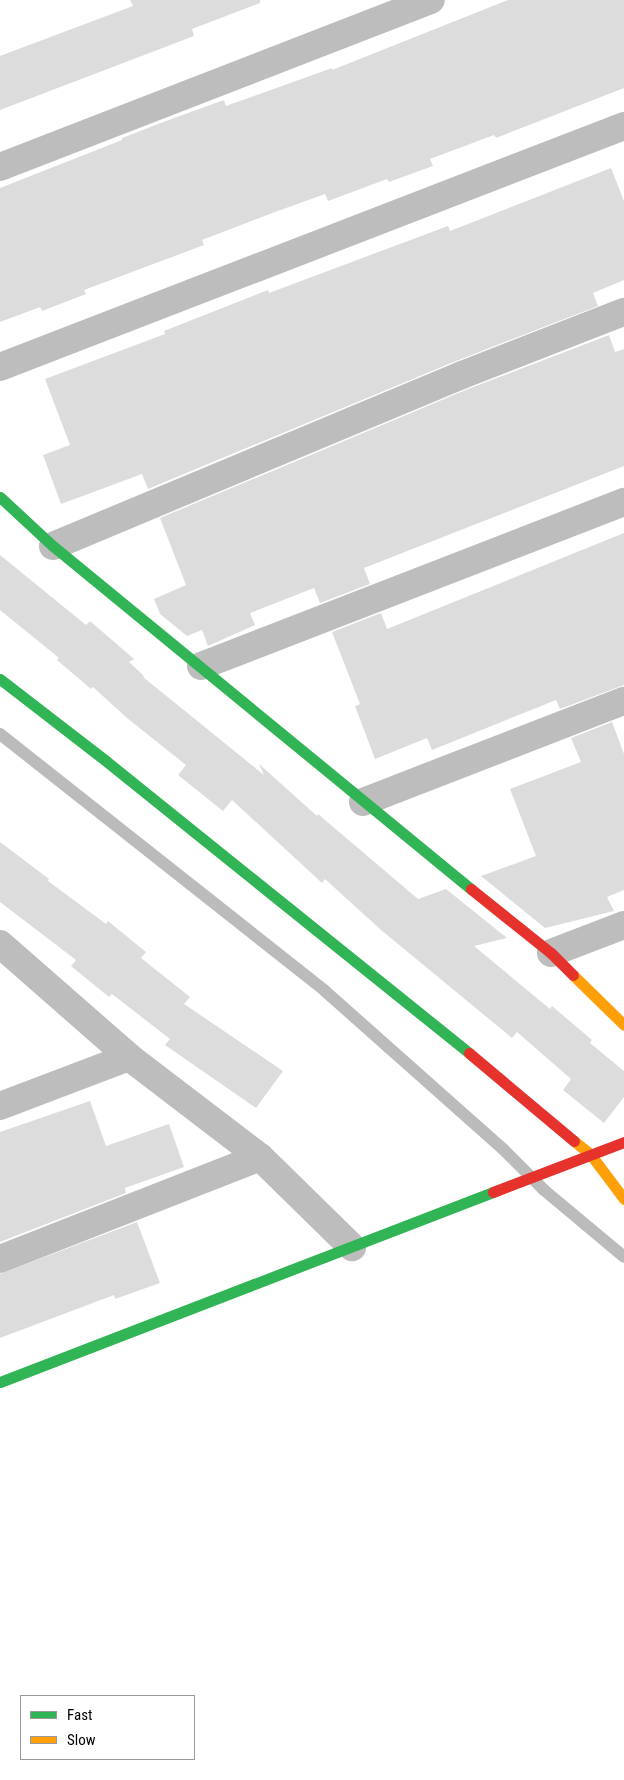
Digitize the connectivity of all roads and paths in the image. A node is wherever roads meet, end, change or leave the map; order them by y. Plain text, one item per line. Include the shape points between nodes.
1 (431, 0) edge
2 (624, 126) edge
3 (0, 167) edge
4 (624, 312) edge
5 (0, 367) edge
6 (0, 497) edge
7 (624, 502) edge
8 (53, 546) junction
9 (201, 666) junction
10 (0, 679) edge
11 (624, 701) edge
12 (363, 802) junction
13 (624, 925) edge
14 (0, 944) edge
15 (551, 953) junction
16 (624, 1025) edge
17 (129, 1057) junction
18 (0, 1106) edge
19 (624, 1142) edge
20 (591, 1155) junction
21 (260, 1157) junction
22 (624, 1198) edge
23 (352, 1247) junction
24 (0, 1259) edge
25 (0, 1382) edge

1 - 3 street
2 - 5 street
4 - 8 street via 462,375
6 - 8 street
7 - 9 street
8 - 9 street
9 - 12 street
10 - 20 street via 451,1038
11 - 12 street
12 - 15 street
13 - 15 street
14 - 17 street
15 - 16 street
17 - 18 street
17 - 21 street
19 - 20 street
20 - 22 street
20 - 23 street
21 - 23 street
21 - 24 street
23 - 25 street

